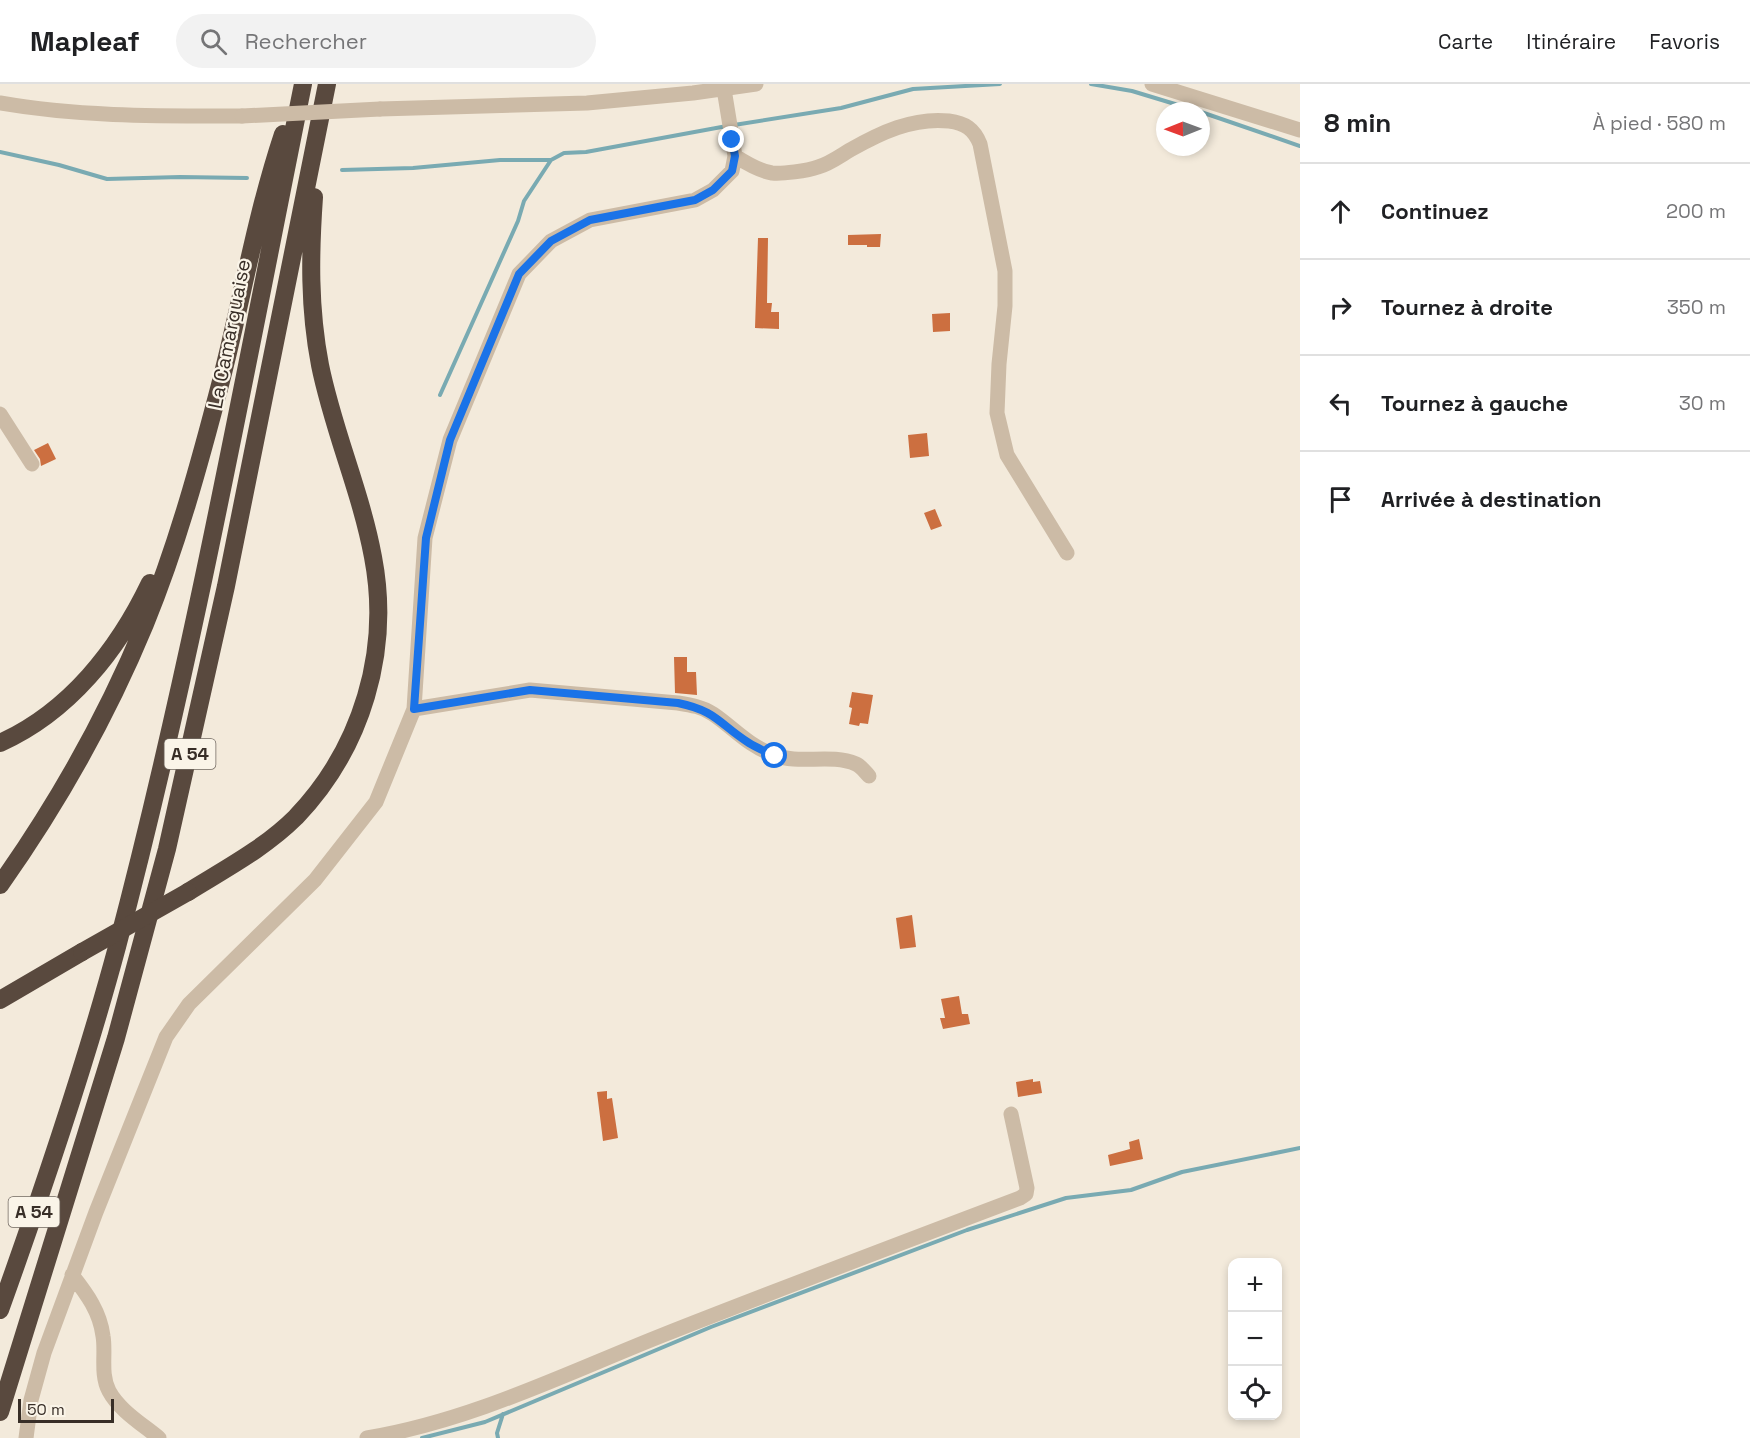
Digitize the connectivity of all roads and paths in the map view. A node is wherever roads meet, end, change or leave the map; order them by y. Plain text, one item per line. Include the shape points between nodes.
1 (301, 84) edge
2 (327, 84) edge
3 (337, 84) edge
4 (756, 84) edge
5 (1152, 84) edge
6 (716, 88) edge
7 (0, 103) edge
8 (29, 108) junction
9 (0, 109) edge
10 (1300, 130) edge
11 (735, 156) junction
12 (0, 414) edge
13 (32, 464) dead end
14 (182, 517) junction
15 (1067, 553) dead end
16 (414, 709) junction
17 (0, 743) edge
18 (869, 776) dead end
19 (0, 885) edge
20 (0, 1000) edge
21 (1011, 1114) dead end
22 (72, 1275) junction
23 (0, 1310) edge
24 (0, 1412) edge
25 (26, 1438) edge
26 (159, 1438) edge
27 (368, 1438) edge

1 - 14 highway via 270,172 221,381
1 - 23 highway, La Camarguaise / A 54 via 200,592 155,794 114,958 67,1114
2 - 24 highway, A 54 via 226,586 167,849 116,1038
3 - 20 highway, bridge via 314,197 310,284 320,366 373,558 379,619 373,672 356,727 331,774 295,818 274,836 188,892
4 - 6 street
5 - 10 street
6 - 8 street, bridge via 587,103 242,116 134,116
6 - 11 street via 729,110
7 - 8 street
8 - 9 street
11 - 15 street via 772,173 783,172 818,167 901,126 936,120 962,123 976,134 1005,271 997,413 1007,455
11 - 16 street via 732,171 713,190 695,200 590,220 551,241 519,274 450,440 426,538
12 - 13 street
14 - 17 highway via 145,594 99,665 60,705
14 - 19 highway via 146,622 107,709 53,805
16 - 18 street via 530,690 678,703 713,714 749,744 775,756 842,760 858,765
16 - 22 street via 376,802 315,880 189,1004 166,1037
21 - 27 street via 1027,1188 1020,1198 483,1408
22 - 25 street via 44,1353
22 - 26 street via 100,1319 108,1390

